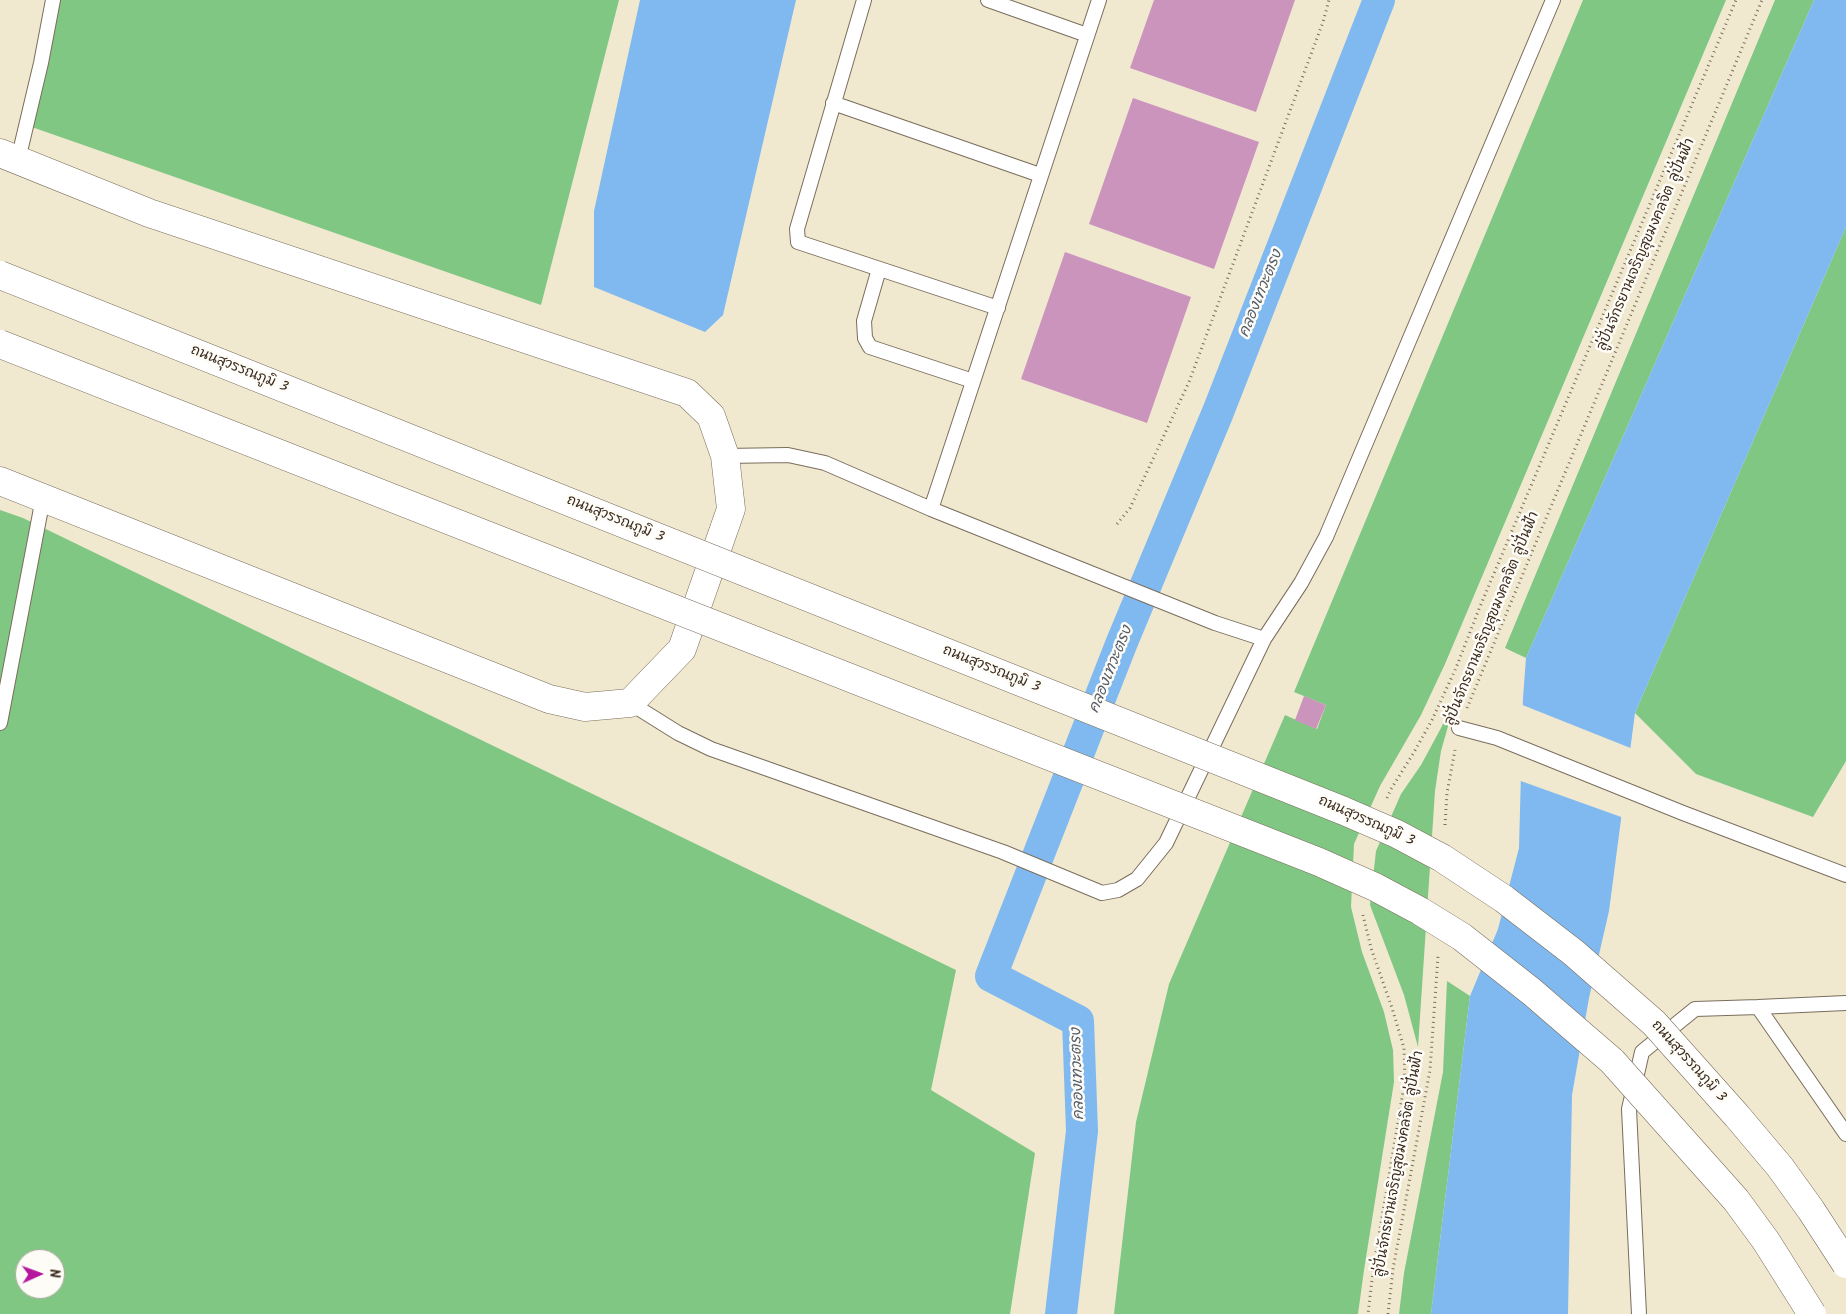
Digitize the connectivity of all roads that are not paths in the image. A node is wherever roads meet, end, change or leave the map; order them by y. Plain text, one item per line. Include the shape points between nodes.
1 (53, 0) edge
2 (864, 0) edge
3 (988, 0) edge
4 (1099, 0) edge
5 (1553, 0) edge
6 (1087, 35) junction
7 (833, 103) junction
8 (9, 157) edge
9 (1040, 175) junction
10 (879, 269) junction
11 (0, 275) edge
12 (998, 308) junction
13 (0, 344) edge
14 (973, 381) junction
15 (725, 456) junction
16 (0, 481) edge
17 (43, 498) junction
18 (931, 509) junction
19 (1264, 639) junction
20 (630, 703) junction
21 (0, 723) edge
22 (1460, 728) road end
23 (1846, 875) edge
24 (1846, 1004) edge
25 (1758, 1007) junction
26 (1846, 1134) edge
27 (1846, 1264) edge
28 (1639, 1314) edge
29 (1812, 1314) edge

1 - 8 lane via 41,63
2 - 7 lane
3 - 6 lane
4 - 6 lane
5 - 19 lane via 1326,537 1301,583
6 - 9 lane
7 - 9 lane
7 - 10 lane via 796,229 798,242
8 - 15 street via 149,213 687,393 711,416
9 - 12 lane
10 - 12 lane
10 - 14 lane via 864,321 865,338 870,348
11 - 27 street, ถนนสุวรรณภูมิ 3, bridge via 1344,810 1442,858 1504,899 1574,953 1654,1023 1780,1168
12 - 14 lane
13 - 29 street, bridge via 1291,851 1375,887 1462,937 1612,1061 1736,1200
14 - 18 lane
15 - 18 lane via 788,455 826,463
15 - 20 street via 731,509 682,649
16 - 17 street
17 - 20 street via 549,699 585,707
17 - 21 lane
18 - 19 lane via 1215,623
19 - 20 lane via 1166,843 1137,879 1118,890 1102,892 1003,852 710,749
22 - 23 lane via 1497,738
24 - 25 lane
25 - 26 lane
25 - 28 lane via 1695,1009 1642,1052 1629,1109

